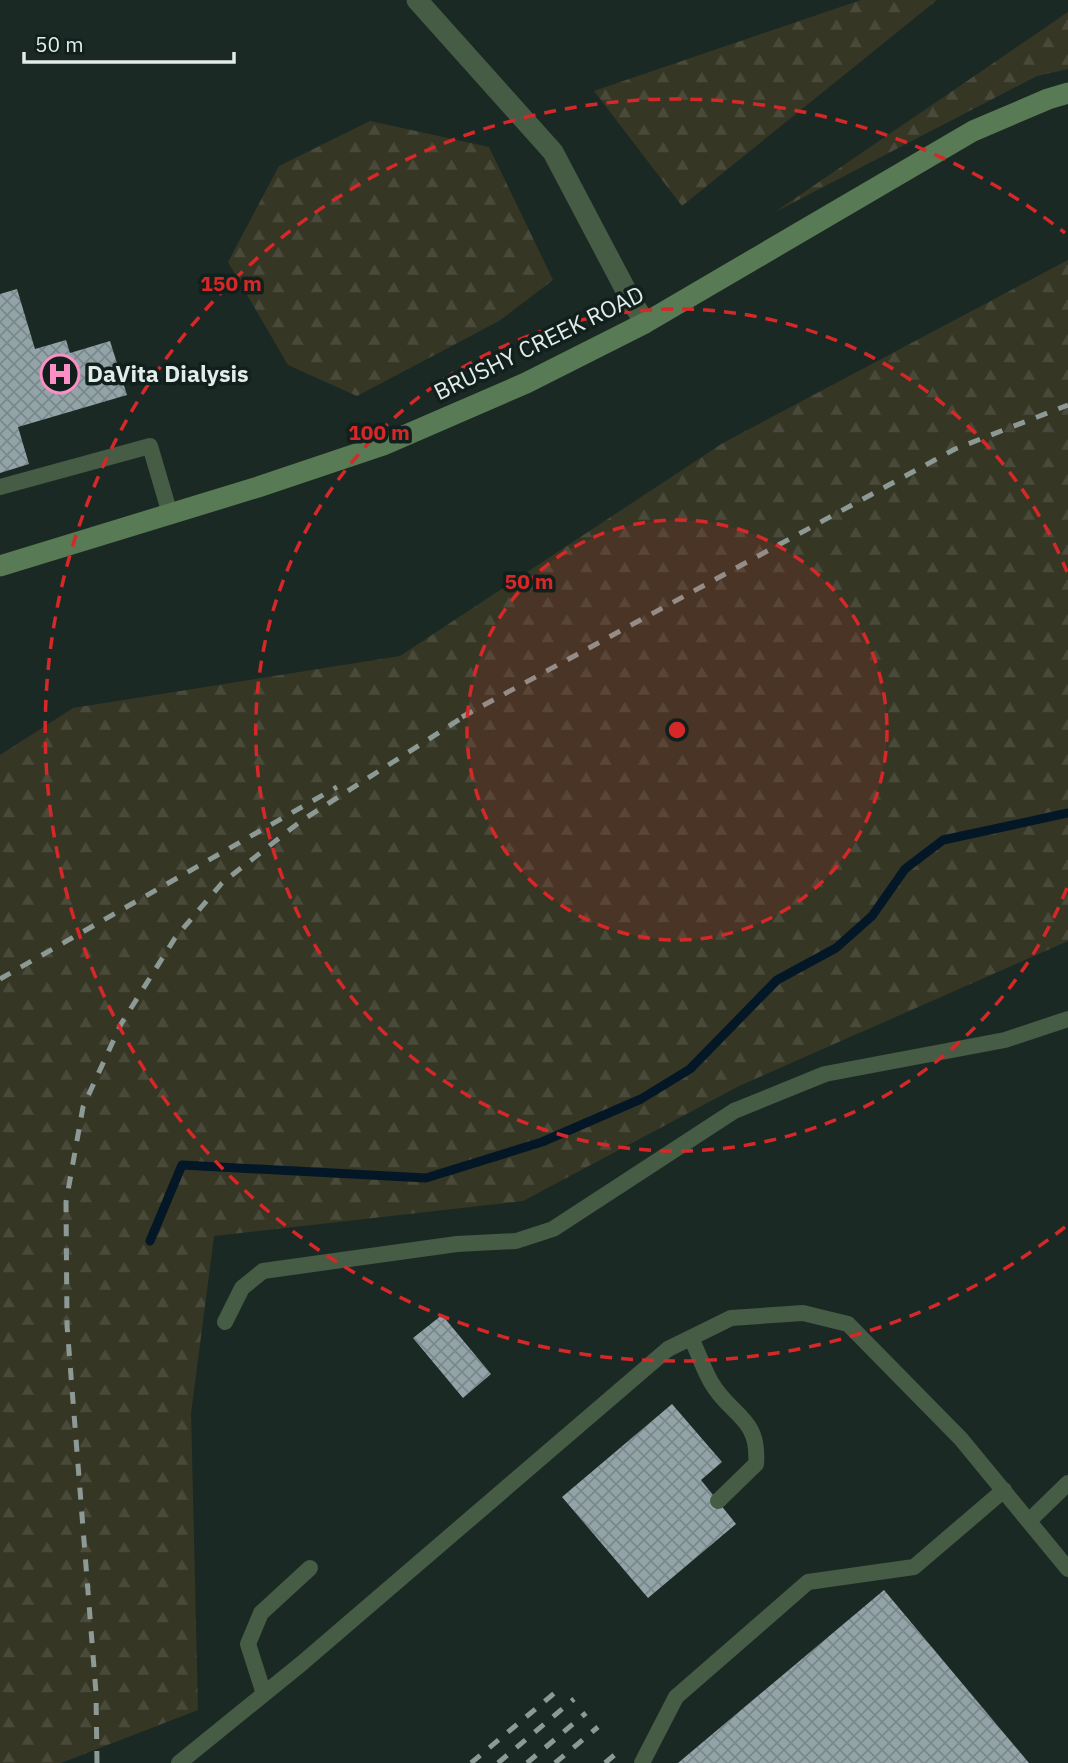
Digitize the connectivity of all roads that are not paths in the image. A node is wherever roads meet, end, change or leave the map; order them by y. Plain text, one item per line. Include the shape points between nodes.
1 (417, 0) edge
2 (1068, 93) edge
3 (645, 323) junction
4 (0, 487) edge
5 (170, 514) junction
6 (0, 566) edge
7 (1068, 1019) edge
8 (225, 1322) dead end
9 (691, 1338) junction
10 (1068, 1483) edge
11 (1004, 1490) junction
12 (718, 1501) dead end
13 (1028, 1521) junction
14 (310, 1568) dead end
15 (1068, 1569) edge
16 (264, 1694) junction
17 (179, 1763) edge
18 (642, 1763) edge

1 - 3 street via 553,152
2 - 3 main road, BRUSHY CREEK ROAD via 973,131
3 - 5 main road, BRUSHY CREEK ROAD via 526,383 383,445
4 - 5 lane via 150,446
5 - 6 main road, BRUSHY CREEK ROAD
7 - 8 lane via 1005,1040 825,1074 734,1111 553,1229 516,1241 457,1244 263,1271 242,1288
9 - 11 lane via 731,1318 803,1313 848,1324 961,1439
9 - 12 lane via 712,1384 750,1426 758,1446 756,1464
9 - 16 lane via 668,1349
10 - 13 lane
11 - 13 lane
11 - 18 lane via 914,1567 808,1582 676,1697
13 - 15 lane
14 - 16 lane via 261,1614 248,1644
16 - 17 lane

